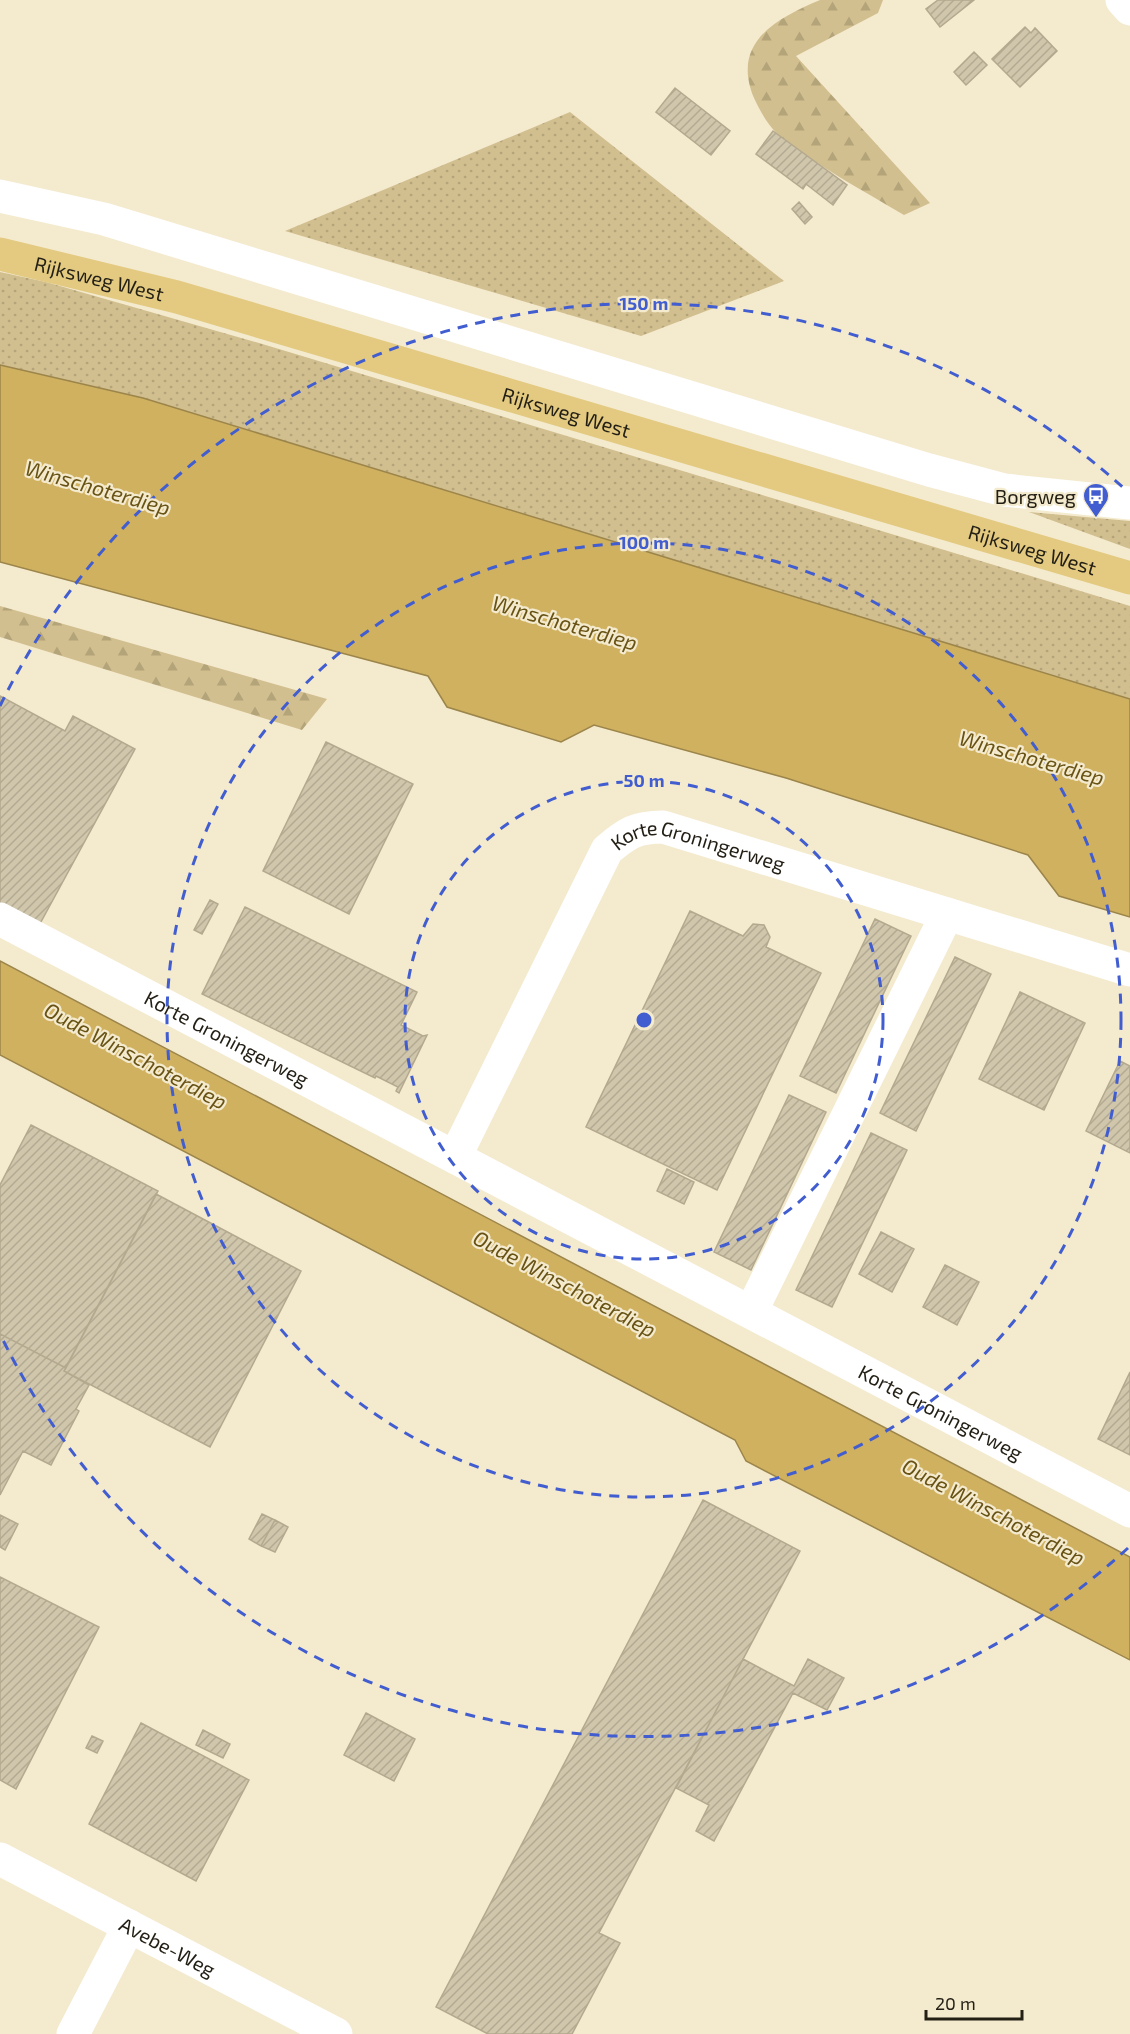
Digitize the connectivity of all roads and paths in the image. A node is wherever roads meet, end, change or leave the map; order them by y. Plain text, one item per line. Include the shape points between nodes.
1 (1122, 0) edge
2 (1130, 9) edge
3 (0, 196) edge
4 (0, 254) edge
5 (1130, 503) edge
6 (1130, 578) edge
7 (947, 914) junction
8 (0, 919) edge
9 (1130, 970) edge
10 (455, 1157) junction
11 (751, 1312) junction
12 (1130, 1511) edge
13 (0, 1859) edge
14 (129, 1926) junction
15 (73, 2034) edge
16 (336, 2034) edge

1 - 2 street
3 - 5 street via 104,219 929,470 1004,490
4 - 6 main road, Rijksweg West via 177,297
7 - 9 street, Korte Groningerweg
7 - 10 street, Korte Groningerweg via 663,827 643,827 624,835 607,850
7 - 11 street
8 - 10 street, Korte Groningerweg
10 - 11 street, Korte Groningerweg
11 - 12 street, Korte Groningerweg
13 - 14 street, Avebe-Weg
14 - 15 street
14 - 16 street, Avebe-Weg

